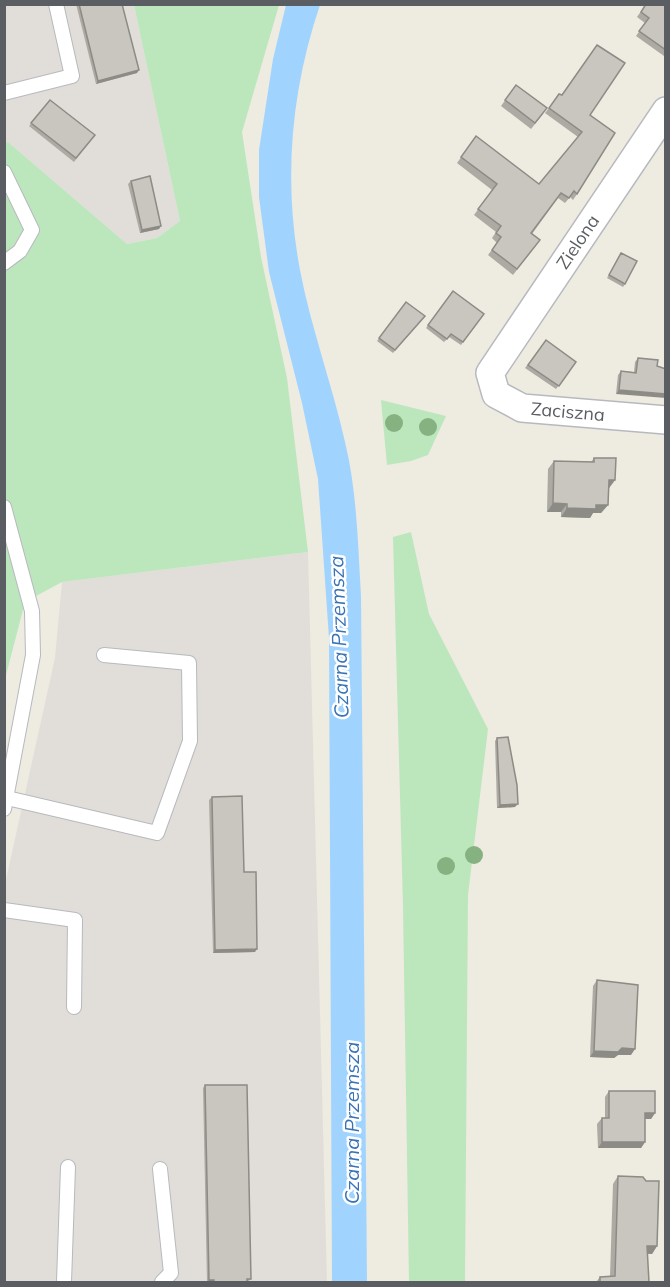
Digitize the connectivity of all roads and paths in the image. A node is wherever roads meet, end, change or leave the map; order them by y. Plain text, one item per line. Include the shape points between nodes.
1 (56, 4) edge
2 (4, 93) edge
3 (666, 111) edge
4 (4, 172) edge
5 (4, 263) edge
6 (490, 373) joint
7 (666, 420) edge
8 (4, 507) edge
9 (104, 655) dead end
10 (6, 803) edge
11 (4, 910) edge
12 (74, 1007) dead end
13 (68, 1167) dead end
14 (160, 1169) dead end
15 (64, 1282) edge
16 (162, 1282) edge

1 - 2 lane via 72,76
3 - 6 street, Zielona
4 - 5 lane via 32,230 20,251
6 - 7 street, Zaciszna via 496,394 522,408
8 - 10 lane via 32,611 33,655
9 - 10 lane via 189,663 190,741 157,832
11 - 12 lane via 75,920
13 - 15 lane
14 - 16 lane via 171,1273

